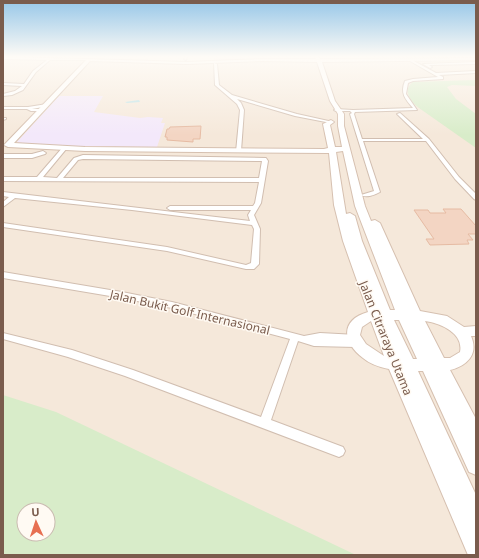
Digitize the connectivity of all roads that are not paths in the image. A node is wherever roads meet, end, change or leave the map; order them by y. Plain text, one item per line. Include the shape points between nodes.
1 (68, 83) edge
2 (216, 83) edge
3 (327, 83) edge
4 (406, 83) edge
5 (3, 84) edge
6 (25, 85) joint
7 (3, 95) edge
8 (230, 96) junction
9 (252, 102) junction
10 (47, 105) junction
11 (240, 105) junction
12 (3, 108) edge
13 (28, 108) junction
14 (41, 110) junction
15 (353, 113) junction
16 (399, 114) dead end
17 (337, 116) junction
18 (427, 140) junction
19 (5, 145) edge
20 (65, 148) junction
21 (238, 150) junction
22 (343, 151) junction
23 (43, 153) dead end
24 (3, 156) edge
25 (3, 179) edge
26 (39, 179) junction
27 (59, 180) junction
28 (261, 180) junction
29 (3, 194) edge
30 (364, 195) junction
31 (14, 196) junction
32 (476, 198) edge
33 (3, 205) edge
34 (132, 208) junction
35 (256, 208) junction
36 (254, 223) junction
37 (3, 225) edge
38 (3, 275) edge
39 (409, 315) junction
40 (381, 316) junction
41 (3, 336) edge
42 (470, 337) edge
43 (300, 338) junction
44 (355, 340) junction
45 (401, 364) junction
46 (432, 364) junction
47 (264, 423) junction
48 (469, 432) edge
49 (339, 451) dead end
50 (476, 466) edge
51 (476, 517) edge
52 (476, 550) edge

1 - 10 street
2 - 8 street
3 - 17 street, Jalan Citraraya Utama
4 - 15 street via 404,93 416,109
5 - 6 street
6 - 7 street via 12,94
8 - 9 street
8 - 11 street
9 - 11 street
9 - 17 street via 296,115
10 - 13 street
10 - 14 street
11 - 21 street via 242,110
12 - 13 street
13 - 14 street
14 - 19 street
15 - 17 street
15 - 22 street
16 - 18 street
17 - 22 street, Jalan Citraraya Utama via 347,125
17 - 22 street, Jalan Citraraya Utama via 326,124
18 - 22 street
18 - 32 street
19 - 20 street
20 - 21 street
20 - 26 street
21 - 22 street
22 - 30 street, Jalan Citraraya Utama
22 - 30 street via 376,192
22 - 39 street, Jalan Citraraya Utama via 360,206
22 - 40 street, Jalan Citraraya Utama via 339,205 348,240
23 - 24 street via 32,156
25 - 26 street
26 - 27 street
27 - 28 street
27 - 28 street via 76,159 86,157 262,159 265,161
28 - 35 street
29 - 31 street
30 - 39 street, Jalan Citraraya Utama
31 - 33 street
31 - 34 street
34 - 35 street
34 - 36 street
35 - 36 street via 251,215
36 - 37 street via 257,229 255,264 249,267 167,249
38 - 43 street, Jalan Bukit Golf Internasional via 172,305
39 - 40 street
39 - 42 street via 439,319
39 - 46 street, Jalan Citraraya Utama
40 - 44 street via 366,318 359,322 354,329
40 - 45 street, Jalan Citraraya Utama
41 - 47 street via 69,353
42 - 46 street via 466,357 451,364
43 - 44 street, Jalan Bukit Golf Internasional via 320,342
43 - 47 street
44 - 45 street via 362,351 371,358
45 - 46 street
45 - 51 street, Jalan Citraraya Utama
45 - 52 street, Jalan Citraraya Utama
46 - 48 street, Jalan Citraraya Utama
47 - 49 street
48 - 50 street, Jalan Citraraya Utama

